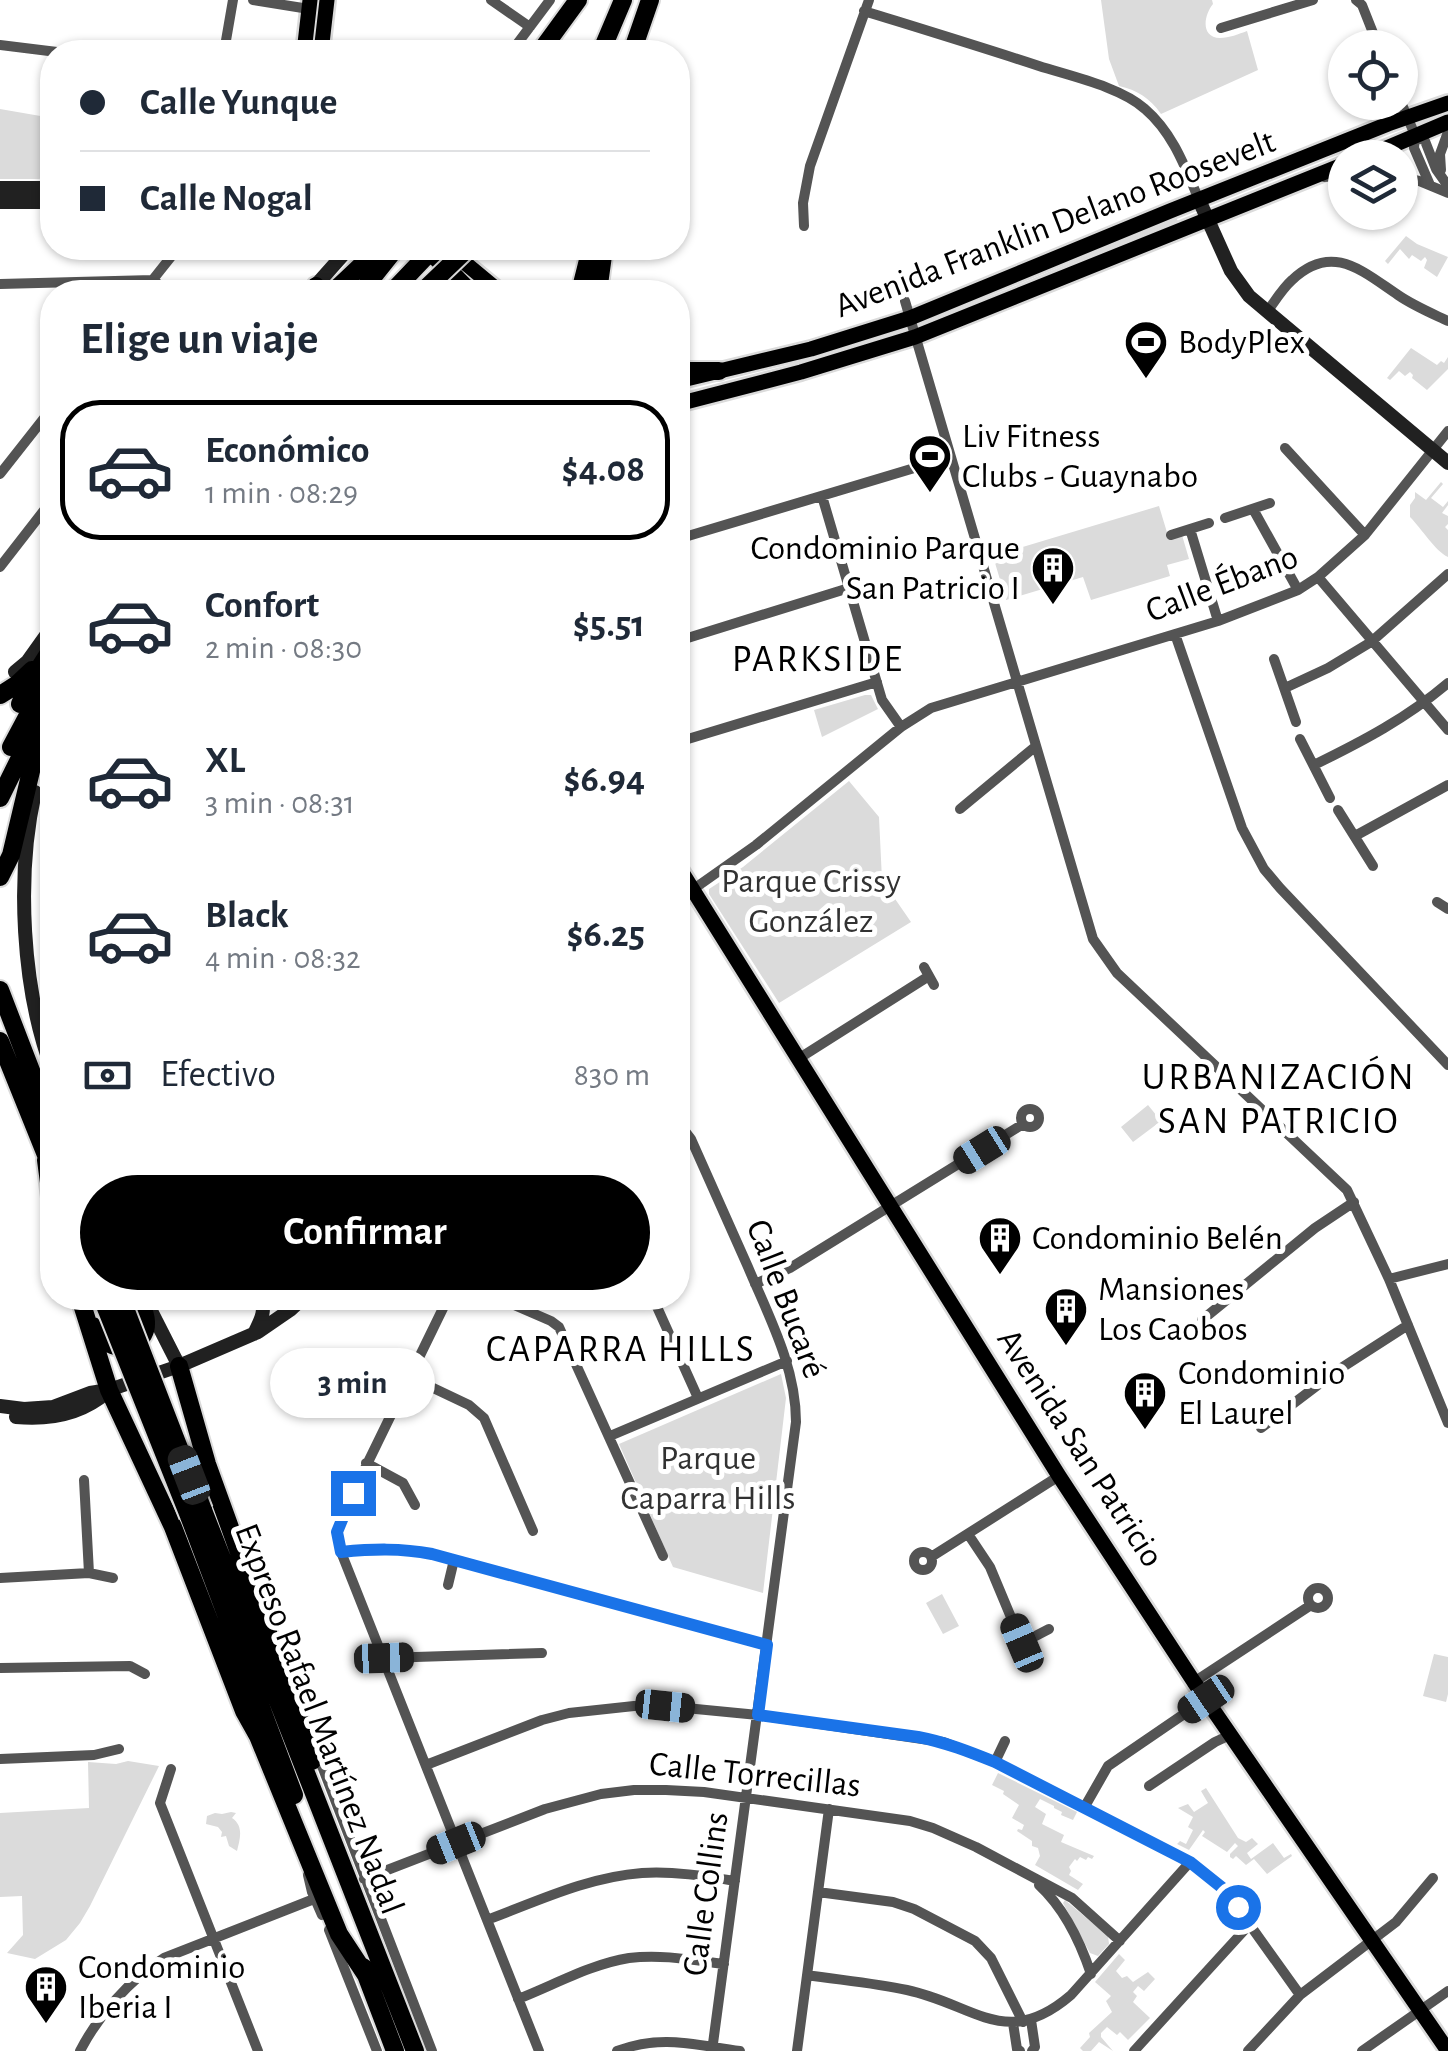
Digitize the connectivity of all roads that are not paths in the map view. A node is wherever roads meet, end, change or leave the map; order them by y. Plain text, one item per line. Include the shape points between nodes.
1 (233, 0) edge
2 (254, 0) edge
3 (327, 0) edge
4 (491, 0) edge
5 (550, 0) edge
6 (578, 0) edge
7 (623, 0) edge
8 (650, 0) edge
9 (1313, 0) edge
10 (1356, 0) edge
11 (310, 4) edge
12 (866, 5) edge
13 (530, 27) junction
14 (1221, 28) dead end
15 (1372, 30) edge
16 (226, 40) edge
17 (306, 40) edge
18 (322, 40) edge
19 (520, 40) edge
20 (549, 40) edge
21 (606, 40) edge
22 (636, 40) edge
23 (0, 45) edge
24 (40, 50) edge
25 (1448, 103) edge
26 (1408, 120) edge
27 (1448, 122) edge
28 (1411, 127) junction
29 (1448, 132) edge
30 (1391, 140) edge
31 (1328, 171) edge
32 (1328, 177) edge
33 (1308, 179) junction
34 (1418, 181) edge
35 (1430, 185) junction
36 (1448, 187) edge
37 (0, 188) edge
38 (40, 188) edge
39 (1200, 200) junction
40 (0, 202) edge
41 (40, 202) edge
42 (1208, 219) junction
43 (804, 226) dead end
44 (169, 260) edge
45 (366, 260) edge
46 (386, 260) edge
47 (424, 260) edge
48 (444, 260) edge
49 (460, 260) edge
50 (471, 260) edge
51 (153, 280) edge
52 (335, 280) edge
53 (371, 280) edge
54 (404, 280) edge
55 (436, 280) edge
56 (460, 280) edge
57 (489, 280) edge
58 (40, 283) edge
59 (0, 284) edge
60 (904, 302) dead end
61 (1267, 312) junction
62 (910, 318) junction
63 (1448, 321) edge
64 (915, 337) junction
65 (690, 371) edge
66 (719, 371) junction
67 (690, 378) edge
68 (690, 401) edge
69 (40, 423) edge
70 (1448, 432) edge
71 (1285, 448) dead end
72 (1433, 450) junction
73 (951, 457) junction
74 (1448, 463) edge
75 (0, 474) edge
76 (822, 496) junction
77 (1270, 504) dead end
78 (1253, 509) junction
79 (40, 515) edge
80 (1226, 518) dead end
81 (1209, 523) dead end
82 (1190, 529) junction
83 (690, 535) edge
84 (1171, 535) dead end
85 (1365, 535) junction
86 (0, 567) edge
87 (1448, 574) edge
88 (1318, 578) junction
89 (849, 588) junction
90 (1298, 590) junction
91 (1218, 621) junction
92 (1175, 634) junction
93 (690, 636) edge
94 (1371, 642) junction
95 (40, 644) edge
96 (1274, 659) dead end
97 (40, 666) edge
98 (40, 671) edge
99 (8, 678) edge
100 (40, 682) edge
101 (876, 682) junction
102 (1017, 682) junction
103 (1448, 682) edge
104 (1285, 688) junction
105 (0, 695) edge
106 (1424, 703) junction
107 (40, 717) edge
108 (1296, 722) dead end
109 (902, 727) junction
110 (1448, 730) edge
111 (690, 738) edge
112 (1300, 740) dead end
113 (0, 744) edge
114 (40, 746) edge
115 (1036, 746) junction
116 (1314, 765) junction
117 (0, 770) edge
118 (40, 774) edge
119 (1448, 785) edge
120 (0, 798) edge
121 (1330, 798) dead end
122 (960, 809) dead end
123 (1338, 810) dead end
124 (1355, 836) junction
125 (1373, 866) dead end
126 (0, 877) edge
127 (690, 887) edge
128 (692, 890) junction
129 (1438, 902) dead end
130 (1448, 909) edge
131 (929, 976) dead end
132 (0, 988) edge
133 (0, 1011) edge
134 (40, 1029) edge
135 (9, 1039) edge
136 (798, 1058) junction
137 (40, 1065) edge
138 (1448, 1065) edge
139 (0, 1072) edge
140 (40, 1123) edge
141 (1023, 1124) dead end
142 (40, 1131) edge
143 (690, 1138) edge
144 (1354, 1202) junction
145 (890, 1206) junction
146 (1448, 1264) edge
147 (1389, 1278) junction
148 (755, 1284) junction
149 (84, 1310) edge
150 (107, 1310) edge
151 (125, 1310) edge
152 (144, 1310) edge
153 (148, 1310) edge
154 (260, 1310) edge
155 (290, 1310) edge
156 (442, 1310) edge
157 (527, 1310) edge
158 (658, 1310) edge
159 (86, 1317) junction
160 (1202, 1320) dead end
161 (1408, 1326) junction
162 (254, 1334) junction
163 (787, 1362) junction
164 (179, 1366) junction
165 (410, 1377) junction
166 (109, 1390) junction
167 (698, 1398) junction
168 (0, 1406) edge
169 (0, 1416) edge
170 (1448, 1424) edge
171 (1261, 1428) dead end
172 (610, 1436) junction
173 (366, 1463) junction
174 (208, 1464) junction
175 (1059, 1476) junction
176 (84, 1480) dead end
177 (152, 1483) junction
178 (415, 1505) dead end
179 (196, 1513) junction
180 (532, 1531) dead end
181 (968, 1534) junction
182 (341, 1552) junction
183 (663, 1556) dead end
184 (930, 1557) dead end
185 (454, 1560) junction
186 (89, 1573) junction
187 (0, 1578) edge
188 (114, 1578) dead end
189 (448, 1585) dead end
190 (1310, 1604) dead end
191 (1049, 1628) dead end
192 (1022, 1643) junction
193 (767, 1645) junction
194 (542, 1653) dead end
195 (384, 1658) junction
196 (1032, 1665) dead end
197 (0, 1668) edge
198 (145, 1674) dead end
199 (1194, 1682) junction
200 (762, 1686) joint
201 (1206, 1699) junction
202 (296, 1710) junction
203 (244, 1711) junction
204 (758, 1715) junction
205 (1230, 1734) junction
206 (1005, 1741) dead end
207 (119, 1748) dead end
208 (0, 1759) edge
209 (995, 1762) junction
210 (426, 1765) junction
211 (171, 1768) dead end
212 (1148, 1786) dead end
213 (746, 1798) junction
214 (1084, 1808) junction
215 (830, 1809) junction
216 (456, 1843) junction
217 (334, 1849) junction
218 (1190, 1862) junction
219 (1020, 1870) junction
220 (364, 1878) junction
221 (735, 1881) junction
222 (1429, 1883) dead end
223 (818, 1892) junction
224 (314, 1899) junction
225 (487, 1920) junction
226 (1250, 1924) junction
227 (214, 1939) junction
228 (1120, 1941) junction
229 (1372, 1941) junction
230 (724, 1964) junction
231 (1091, 1974) junction
232 (366, 1976) junction
233 (807, 1976) junction
234 (1448, 1991) edge
235 (1300, 1995) junction
236 (518, 1999) junction
237 (1420, 2010) junction
238 (1023, 2022) junction
239 (712, 2049) edge
240 (80, 2051) edge
241 (258, 2051) edge
242 (377, 2051) edge
243 (395, 2051) edge
244 (415, 2051) edge
245 (432, 2051) edge
246 (539, 2051) edge
247 (618, 2051) edge
248 (740, 2051) edge
249 (796, 2051) edge
250 (1020, 2051) edge
251 (1032, 2051) edge
252 (1134, 2051) edge
253 (1248, 2051) edge
254 (1362, 2051) edge
255 (1448, 2051) edge

1 - 16 street
2 - 11 street
3 - 18 main road
4 - 13 street
5 - 13 street
6 - 20 highway
7 - 21 highway
8 - 22 highway
9 - 14 street
10 - 15 street
11 - 17 main road
12 - 39 street via 1142,105 1177,149
12 - 43 street via 810,166
13 - 19 street
23 - 24 street
25 - 28 main road, Avenida Franklin Delano Roosevelt
26 - 28 street
27 - 28 main road, Avenida Franklin Delano Roosevelt
28 - 30 main road, Avenida Franklin Delano Roosevelt
28 - 35 street
28 - 36 street
28 - 39 main road, Avenida Franklin Delano Roosevelt via 1388,124
29 - 36 street via 1439,160
31 - 33 main road, Avenida Franklin Delano Roosevelt
32 - 33 street
33 - 42 main road, Avenida Franklin Delano Roosevelt
34 - 35 street
35 - 36 street
37 - 38 street
39 - 42 street
39 - 62 main road, Avenida Franklin Delano Roosevelt
40 - 41 street
42 - 61 street via 1239,284
42 - 64 main road, Avenida Franklin Delano Roosevelt
44 - 51 street
45 - 52 highway
46 - 53 highway
47 - 54 highway
48 - 56 highway
49 - 55 highway, bridge
50 - 57 main road
58 - 59 street
60 - 62 street
61 - 63 street via 1300,273 1340,262
61 - 72 street
62 - 64 street
62 - 66 main road, Avenida Franklin Delano Roosevelt
64 - 68 main road, Avenida Franklin Delano Roosevelt
64 - 73 street
65 - 66 highway
66 - 67 main road, Avenida Franklin Delano Roosevelt
69 - 75 street
70 - 72 street, Calle Ébano
71 - 85 street
72 - 74 street
72 - 85 street, Calle Ébano
73 - 76 street
73 - 102 street
76 - 83 street
76 - 89 street
77 - 78 street
78 - 80 street
78 - 90 street
79 - 86 street
81 - 82 street
82 - 84 street
82 - 91 street
85 - 88 street, Calle Ébano
87 - 94 street
88 - 90 street, Calle Ébano
88 - 94 street
89 - 93 street
89 - 101 street
90 - 91 street, Calle Ébano
91 - 92 street, Calle Ébano
92 - 102 street, Calle Ébano
92 - 138 street via 1242,828 1264,868
94 - 104 street
94 - 106 street
95 - 99 street
96 - 104 street
97 - 105 highway
98 - 113 highway
100 - 117 highway
101 - 109 street
101 - 111 street
102 - 109 street, Calle Ébano via 931,708
102 - 115 street
103 - 106 street
104 - 108 street
106 - 110 street
106 - 116 street
107 - 120 highway
109 - 128 street, Calle Ébano
112 - 116 street
114 - 126 highway
115 - 122 street
115 - 144 street via 1093,938 1109,964
116 - 121 street
118 - 134 street via 24,892
119 - 124 street
123 - 124 street
124 - 125 street
127 - 128 main road, Avenida San Patricio
128 - 136 main road, Avenida San Patricio
129 - 130 street
131 - 136 street
132 - 135 highway
132 - 137 highway via 24,1023
133 - 135 highway
135 - 140 highway
136 - 145 main road, Avenida San Patricio
139 - 142 highway
141 - 145 street
143 - 148 street, Calle Bucaré
144 - 147 street
144 - 160 street
145 - 148 street
145 - 175 main road, Avenida San Patricio
146 - 147 street
147 - 161 street
148 - 163 street, Calle Bucaré
149 - 159 highway
150 - 179 highway, Expreso Rafael Martínez Nadal, bridge
151 - 179 highway, Expreso Rafael Martínez Nadal, bridge
152 - 159 highway via 142,1337 121,1347
153 - 164 street
154 - 162 street
155 - 162 street
156 - 165 street
157 - 172 street via 559,1326
158 - 167 street
159 - 166 highway
161 - 170 street
161 - 171 street
162 - 164 street
163 - 167 street
163 - 193 street, Calle Bucaré via 796,1422
164 - 166 street
164 - 174 highway
165 - 173 street
165 - 180 street via 484,1418
166 - 168 street via 54,1407
166 - 169 street via 94,1404 61,1415
166 - 177 highway
167 - 172 street
172 - 183 street
173 - 178 street via 403,1483
173 - 182 street via 337,1532
174 - 177 highway via 190,1440 170,1438 150,1456
174 - 202 highway
175 - 181 street
175 - 199 main road, Avenida San Patricio
176 - 186 street
177 - 203 highway
179 - 217 highway, Expreso Rafael Martínez Nadal
179 - 232 highway, Expreso Rafael Martínez Nadal
181 - 184 street
181 - 192 street via 990,1566
182 - 185 street via 403,1549
182 - 195 street
185 - 189 street
185 - 193 street
186 - 187 street
186 - 188 street
190 - 199 street
191 - 192 street
192 - 196 street
193 - 200 street, Calle Bucaré
194 - 195 street
195 - 210 street
197 - 198 street via 130,1666
199 - 201 main road, Avenida San Patricio
200 - 204 street, Calle Collins
201 - 205 main road, Avenida San Patricio
201 - 214 street via 1108,1766
202 - 217 highway via 329,1810
202 - 220 street
203 - 224 street
203 - 232 highway via 339,1934
204 - 209 street via 943,1742
204 - 210 street via 665,1706 569,1714
204 - 213 street, Calle Collins
205 - 212 street
205 - 229 main road, Avenida San Patricio
206 - 209 street
207 - 208 street
209 - 214 street
210 - 216 street
211 - 227 street via 160,1803
213 - 215 street, Calle Torrecillas
213 - 216 street, Calle Torrecillas via 666,1790 601,1794
213 - 221 street, Calle Collins
214 - 218 street
215 - 219 street, Calle Torrecillas via 910,1820
215 - 223 street
216 - 220 street, Calle Torrecillas
216 - 225 street
217 - 244 highway, Expreso Rafael Martínez Nadal
218 - 226 street via 1225,1890
218 - 228 street
219 - 228 street, Calle Torrecillas via 1072,1898
219 - 231 street via 1061,1909
220 - 245 street
221 - 225 street via 654,1873 610,1878
221 - 230 street, Calle Collins
222 - 229 street
223 - 233 street
223 - 238 street via 893,1902 975,1941 991,1958
224 - 227 street
224 - 242 street
225 - 236 street
226 - 235 street
226 - 252 street
227 - 240 street via 144,1972
227 - 241 street
228 - 231 street
229 - 235 street
229 - 237 main road, Avenida San Patricio
230 - 236 street via 627,1958
230 - 239 street, Calle Collins
231 - 238 street via 1061,2004
232 - 243 highway, Expreso Rafael Martínez Nadal
233 - 238 street via 906,1989 994,2021
233 - 249 street
234 - 237 street
235 - 253 street
236 - 246 street
237 - 254 street
237 - 255 main road, Avenida San Patricio
238 - 250 street
238 - 251 street
239 - 247 street via 663,2040
239 - 248 street

